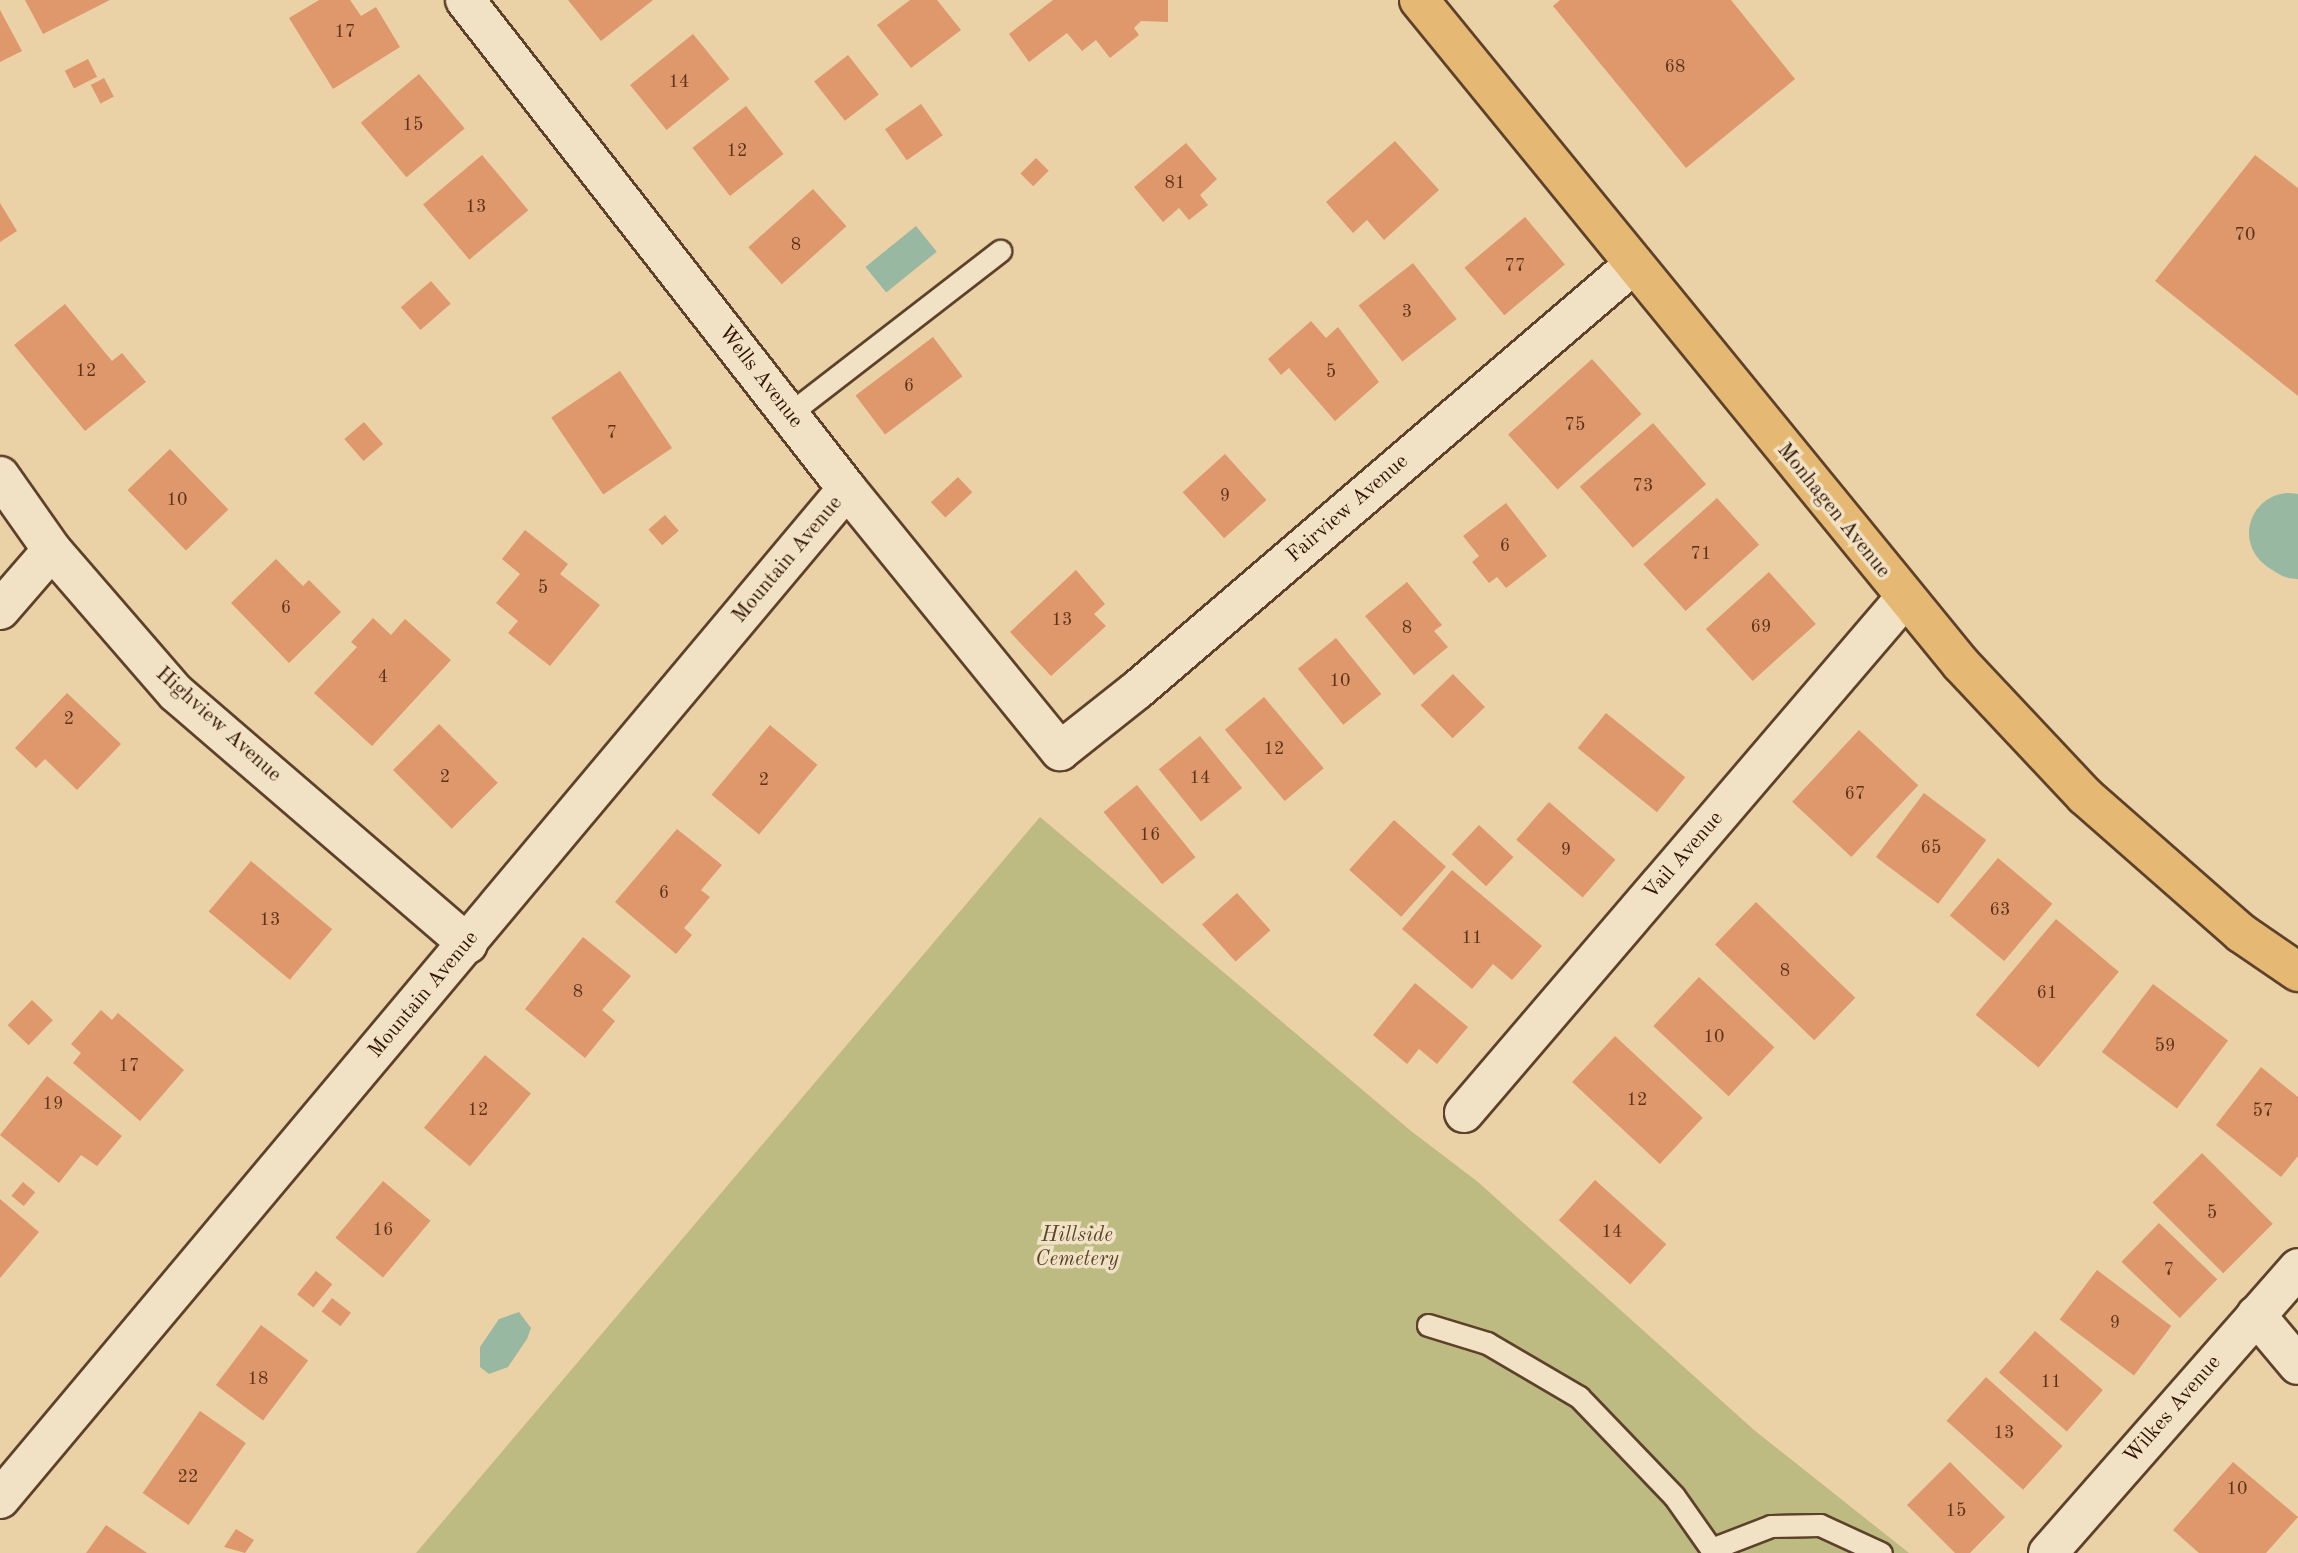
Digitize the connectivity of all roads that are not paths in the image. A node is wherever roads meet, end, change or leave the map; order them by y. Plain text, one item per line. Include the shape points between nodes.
1 (465, 0) edge
2 (1419, 0) edge
3 (1000, 251) dead end
4 (1633, 265) junction
5 (789, 414) junction
6 (0, 476) edge
7 (847, 489) junction
8 (52, 550) junction
9 (1904, 599) junction
10 (0, 610) edge
11 (1060, 751) joint
12 (468, 944) junction
13 (2298, 972) edge
14 (1464, 1113) dead end
15 (2298, 1268) edge
16 (2256, 1315) junction
17 (1429, 1325) dead end
18 (2298, 1365) edge
19 (0, 1499) edge
20 (1714, 1550) edge
21 (1881, 1553) edge
22 (2048, 1553) edge

1 - 5 street, Wells Avenue
2 - 4 main road, Monhagen Avenue
3 - 5 lane
4 - 9 main road, Monhagen Avenue
4 - 11 street, Fairview Avenue
5 - 7 street, Wells Avenue
6 - 8 street, Highview Avenue
7 - 11 street, Wells Avenue
7 - 12 street, Mountain Avenue
8 - 10 street
8 - 12 street, Highview Avenue via 176,693
9 - 13 main road, Monhagen Avenue via 2085,796 2241,933
9 - 14 street, Vail Avenue
12 - 19 street, Mountain Avenue
15 - 16 street, Wilkes Avenue
16 - 18 street
16 - 22 street, Wilkes Avenue
17 - 20 lane via 1487,1343 1579,1397 1674,1496
20 - 21 lane via 1771,1525 1820,1525

